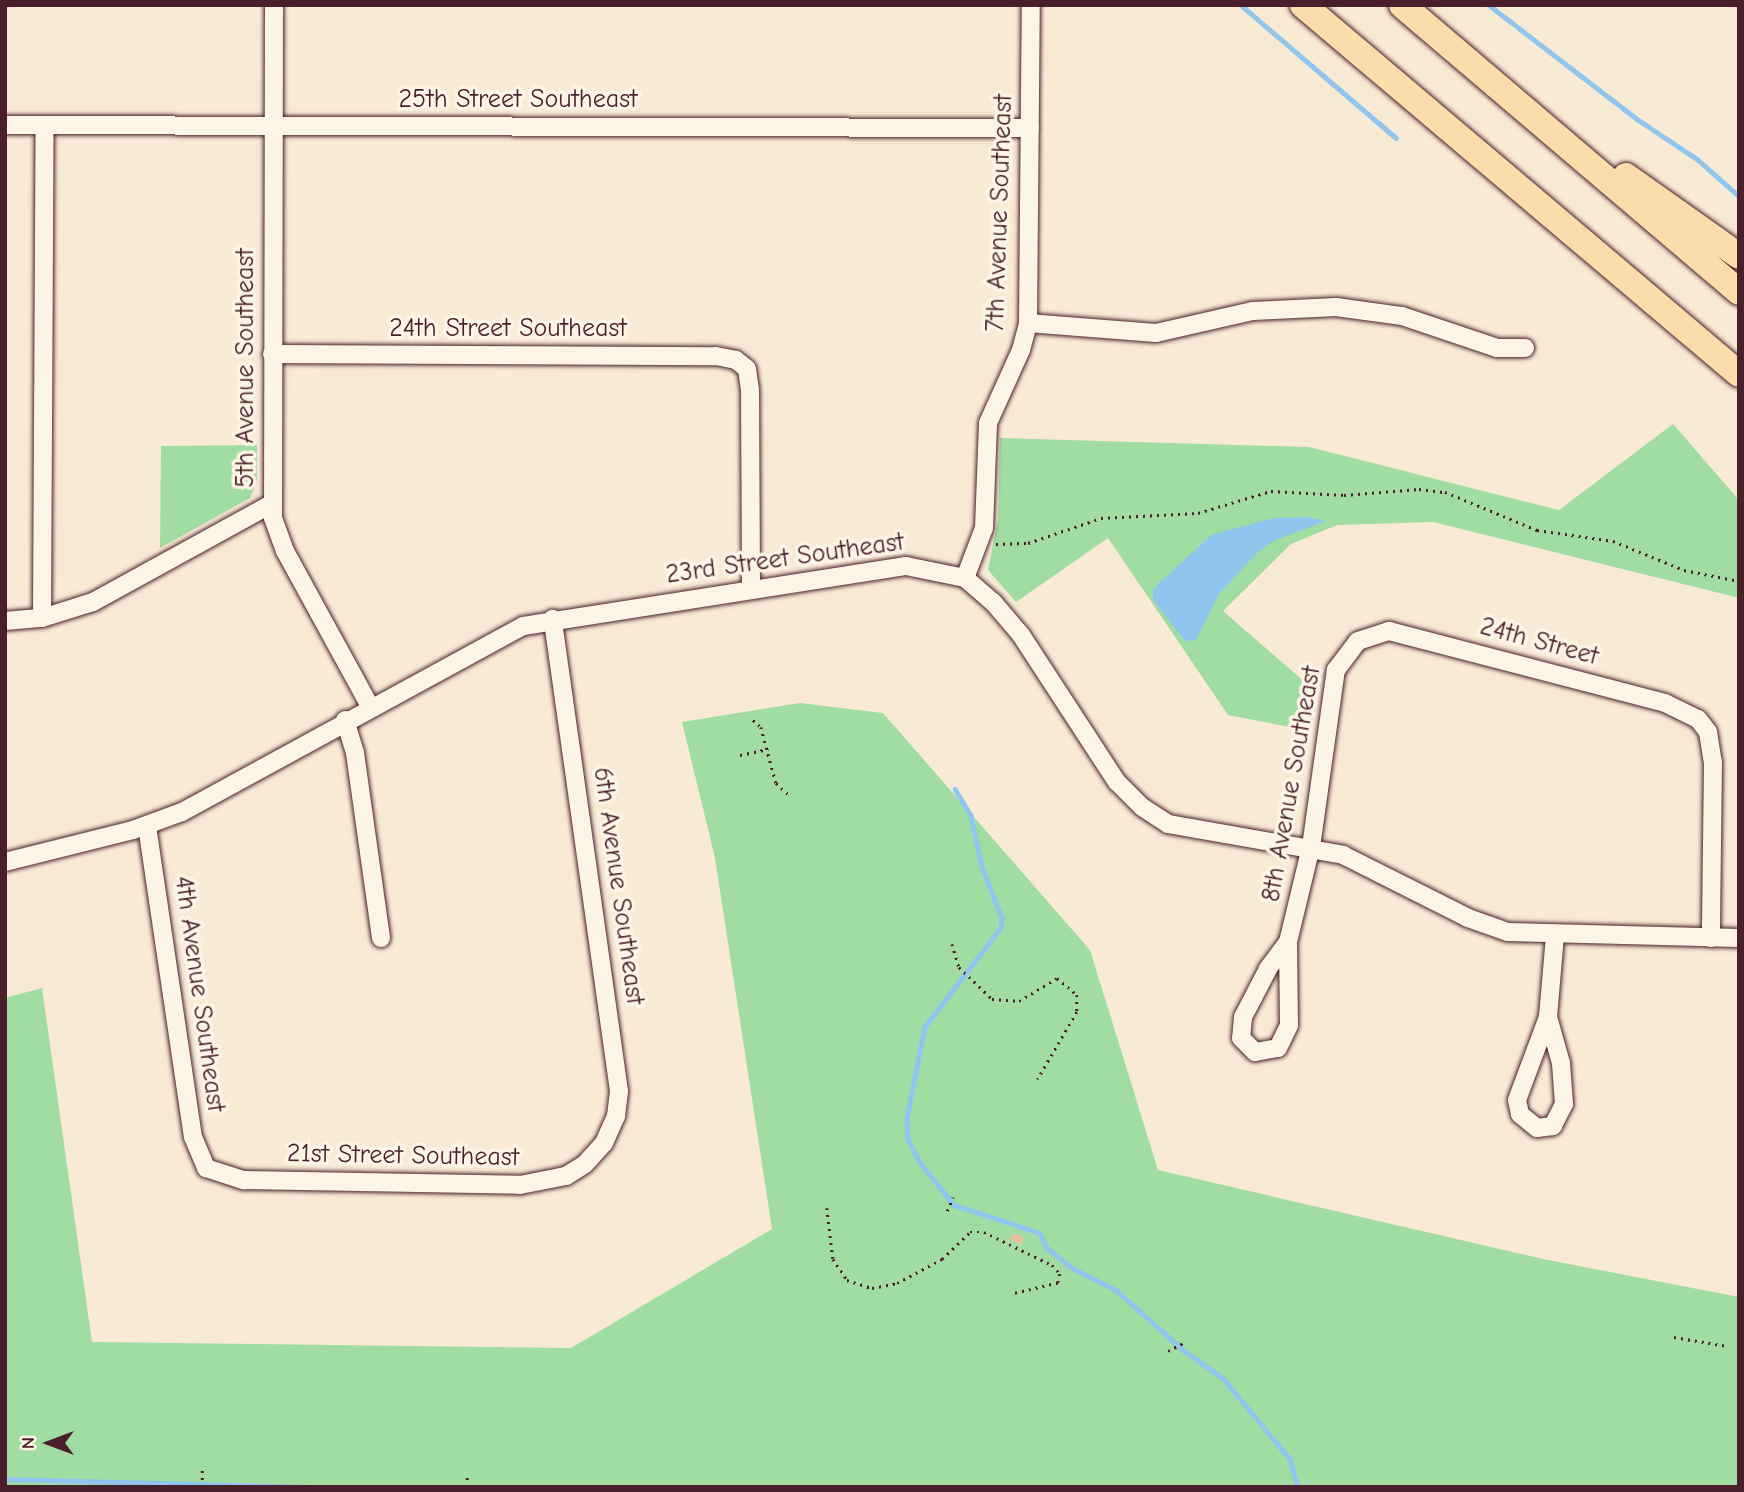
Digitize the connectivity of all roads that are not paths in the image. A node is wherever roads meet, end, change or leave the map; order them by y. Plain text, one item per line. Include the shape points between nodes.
1 (274, 5) edge
2 (1031, 5) edge
3 (1303, 5) edge
4 (1407, 9) edge
5 (5, 125) edge
6 (45, 125) junction
7 (275, 126) junction
8 (1030, 128) junction
9 (1739, 256) edge
10 (1739, 292) edge
11 (1028, 323) junction
12 (1525, 348) dead end
13 (272, 354) junction
14 (1739, 374) edge
15 (271, 504) junction
16 (965, 578) junction
17 (751, 589) junction
18 (42, 618) junction
19 (553, 619) junction
20 (5, 621) edge
21 (1358, 641) joint
22 (370, 706) junction
23 (345, 720) junction
24 (147, 826) junction
25 (1311, 847) junction
26 (5, 862) edge
27 (1555, 936) junction
28 (381, 938) dead end
29 (1710, 938) junction
30 (1739, 938) edge
31 (1288, 942) junction
32 (1548, 1017) junction
33 (594, 1156) joint
34 (206, 1168) joint

1 - 7 street, 5th Avenue Southeast
2 - 8 street, 7th Avenue Southeast
3 - 14 highway
4 - 9 highway
4 - 10 highway
5 - 6 street, 25th Street Southeast
6 - 7 street, 25th Street Southeast
6 - 18 street
7 - 8 street, 25th Street Southeast
7 - 13 street, 5th Avenue Southeast
8 - 11 street, 7th Avenue Southeast
11 - 12 street via 1156,333 1254,311 1336,307 1402,316 1497,348
11 - 16 street, 7th Avenue Southeast via 1021,350 988,423 981,542
13 - 15 street, 5th Avenue Southeast
13 - 17 street, 24th Street Southeast via 716,356 742,363 750,390
15 - 18 street via 93,602
15 - 22 street, 5th Avenue Southeast via 285,551
16 - 17 street, 23rd Street Southeast via 925,567 898,566
16 - 25 street via 1021,635 1107,769 1142,807 1188,830
17 - 19 street, 23rd Street Southeast
18 - 20 street
19 - 22 street, 23rd Street Southeast via 514,630
19 - 33 street, 6th Avenue Southeast via 620,1091 611,1129
21 - 25 street, 8th Avenue Southeast via 1341,658 1332,688
21 - 29 street, 24th Street via 1378,632 1408,634 1665,702 1702,724 1713,762
22 - 23 street, 23rd Street Southeast
23 - 24 street, 23rd Street Southeast via 213,797
23 - 28 street via 355,753
24 - 26 street, 23rd Street Southeast
24 - 34 street, 4th Avenue Southeast via 193,1137
25 - 27 street via 1353,859 1492,928
25 - 31 street, 8th Avenue Southeast
27 - 29 street
27 - 32 street
29 - 30 street
31 - 31 street, 8th Avenue Southeast via 1292,987 1287,1036 1278,1048 1255,1052 1241,1038 1242,1017
32 - 32 street via 1561,1063 1564,1104 1553,1126 1537,1128 1520,1114 1517,1100
33 - 34 street, 21st Street Southeast via 566,1176 520,1185 244,1180

